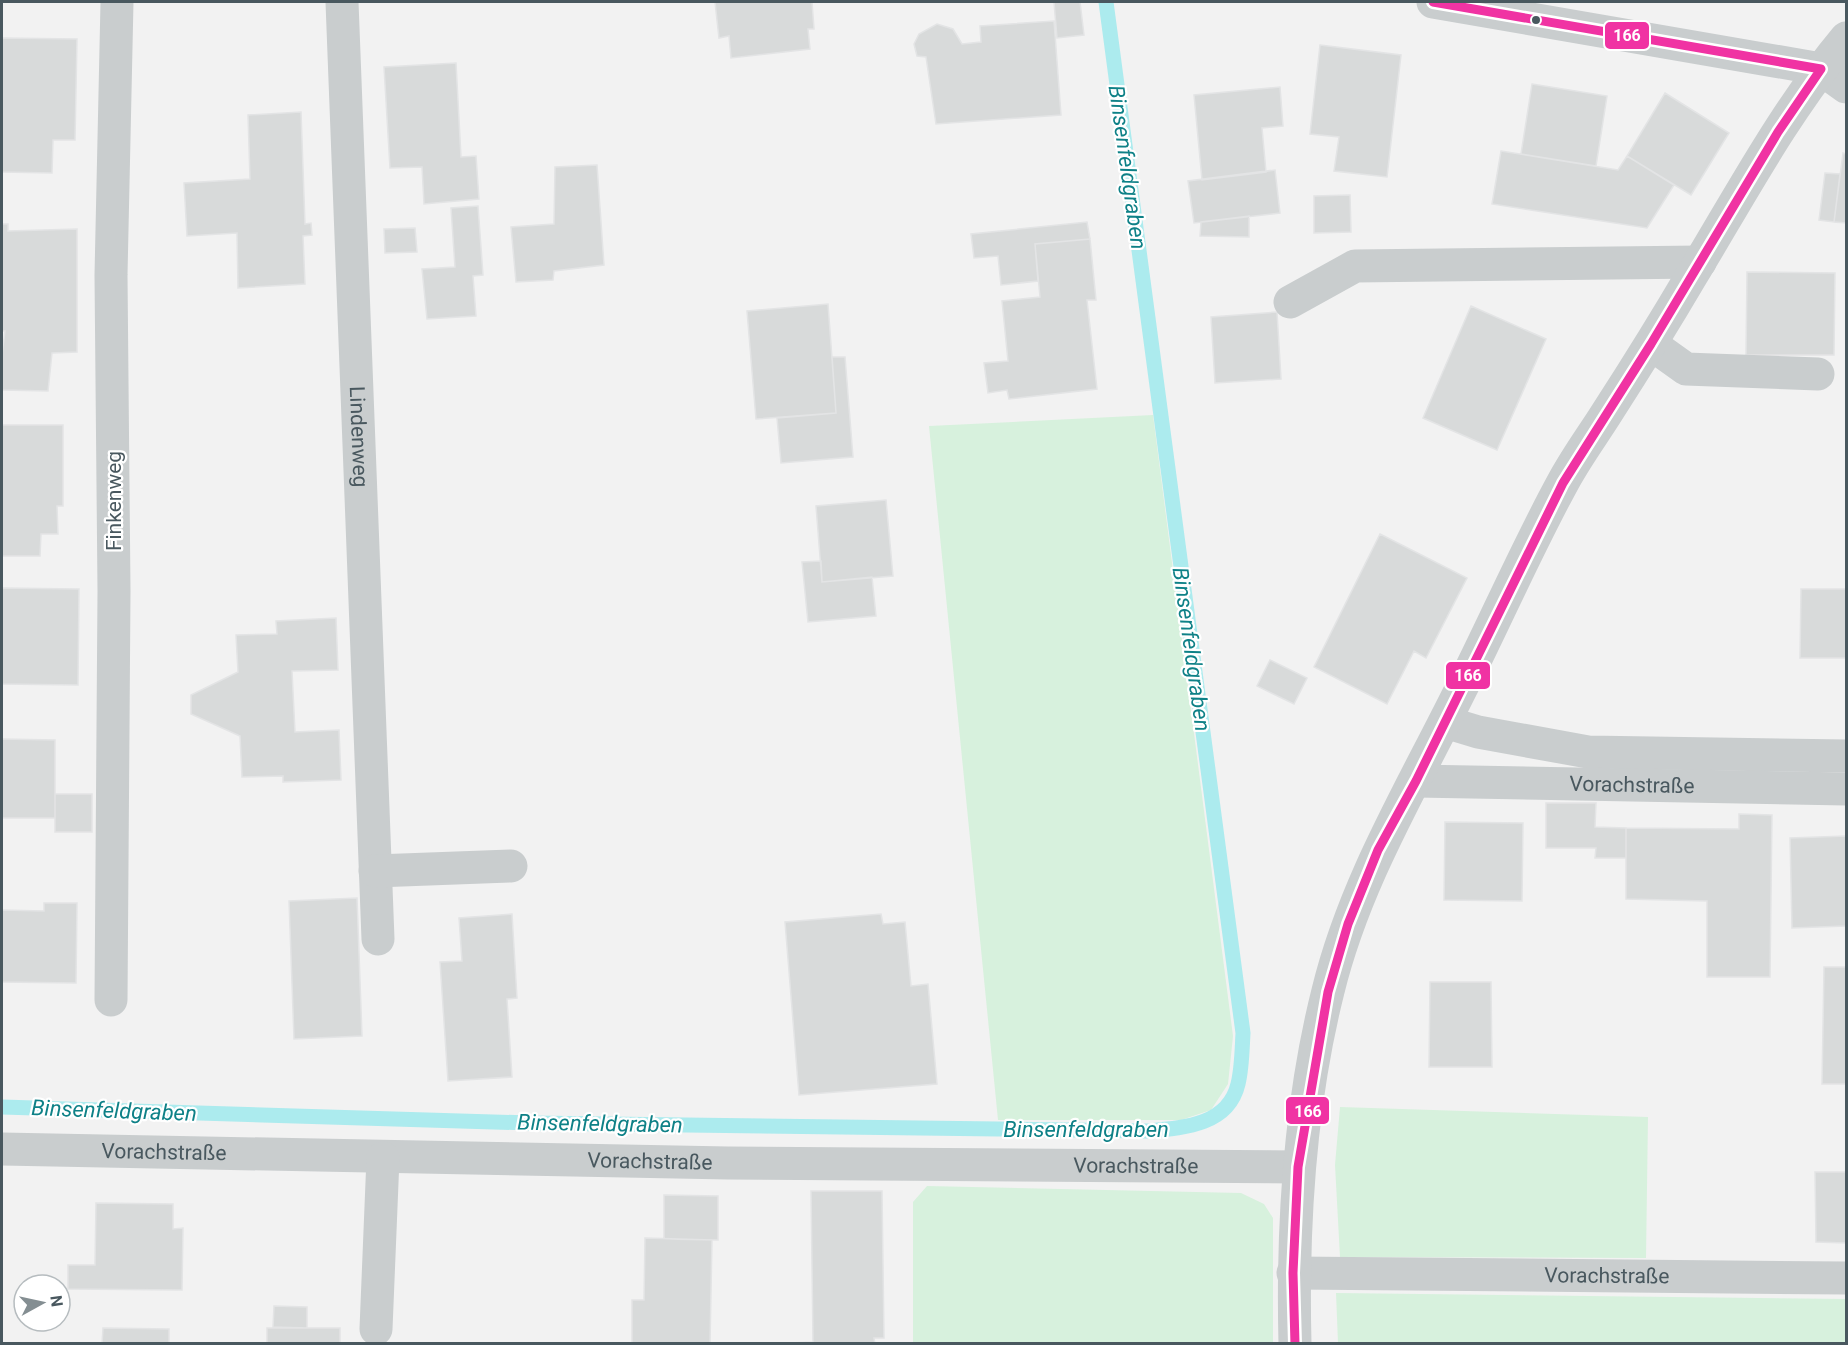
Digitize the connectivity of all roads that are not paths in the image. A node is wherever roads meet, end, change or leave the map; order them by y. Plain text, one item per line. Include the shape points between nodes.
1 (117, 2) edge
2 (342, 2) edge
3 (1433, 2) edge
4 (1573, 14) edge
5 (1846, 38) edge
6 (1834, 78) edge
7 (1700, 262) junction
8 (1290, 302) dead end
9 (1651, 344) junction
10 (1818, 374) dead end
11 (1445, 722) junction
12 (1846, 756) edge
13 (1416, 781) junction
14 (1846, 789) edge
15 (511, 866) dead end
16 (375, 871) junction
17 (378, 939) dead end
18 (111, 1000) dead end
19 (2, 1149) edge
20 (383, 1158) junction
21 (1298, 1167) junction
22 (1293, 1273) junction
23 (1846, 1278) edge
24 (376, 1329) dead end
25 (1295, 1344) edge

1 - 18 street, Finkenweg via 111,275
2 - 16 street, Lindenweg
3 - 4 street
4 - 6 street
5 - 6 street
6 - 7 street via 1778,132
7 - 8 street via 1355,266
7 - 9 street
9 - 10 street via 1686,369
9 - 11 street via 1563,483
11 - 12 street, Vorachstraße via 1478,732 1588,752
11 - 13 street
13 - 14 street, Vorachstraße
13 - 21 street via 1378,850 1348,924 1328,992
15 - 16 street
16 - 17 street, Lindenweg
19 - 20 street, Vorachstraße
20 - 21 street, Vorachstraße
20 - 24 street
21 - 22 street
22 - 23 street, Vorachstraße
22 - 25 street

